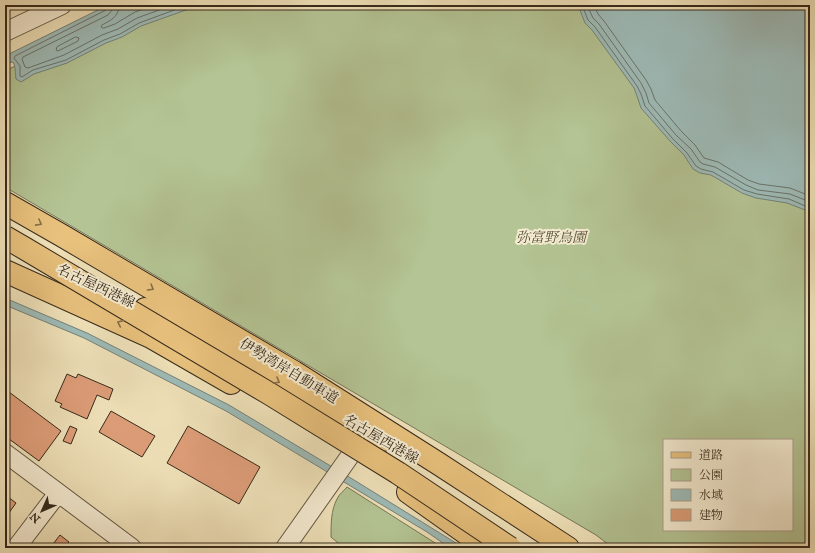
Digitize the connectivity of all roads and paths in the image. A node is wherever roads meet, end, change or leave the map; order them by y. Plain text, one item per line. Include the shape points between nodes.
1 (62, 5) edge
2 (5, 32) edge
3 (5, 204) edge
4 (5, 237) edge
5 (5, 243) edge
6 (5, 271) edge
7 (5, 453) edge
8 (343, 467) junction
9 (398, 472) junction
10 (58, 492) junction
11 (16, 548) edge
12 (132, 548) edge
13 (285, 548) edge
14 (487, 548) edge
15 (496, 548) edge
16 (510, 548) edge
17 (559, 548) edge
18 (568, 548) edge

1 - 2 street
3 -> 18 main road, 伊勢湾岸自動車道 via 294,372
4 - 9 main road, 伊勢湾岸自動車道, bridge
5 -> 17 main road, 名古屋西港線 via 160,316 373,434
8 -> 6 main road, 名古屋西港線 via 151,337
7 - 10 street
8 - 13 street
8 - 14 main road, 名古屋西港線
9 - 15 main road, bridge
9 - 16 main road, 伊勢湾岸自動車道, bridge
10 - 11 street
10 - 12 street

